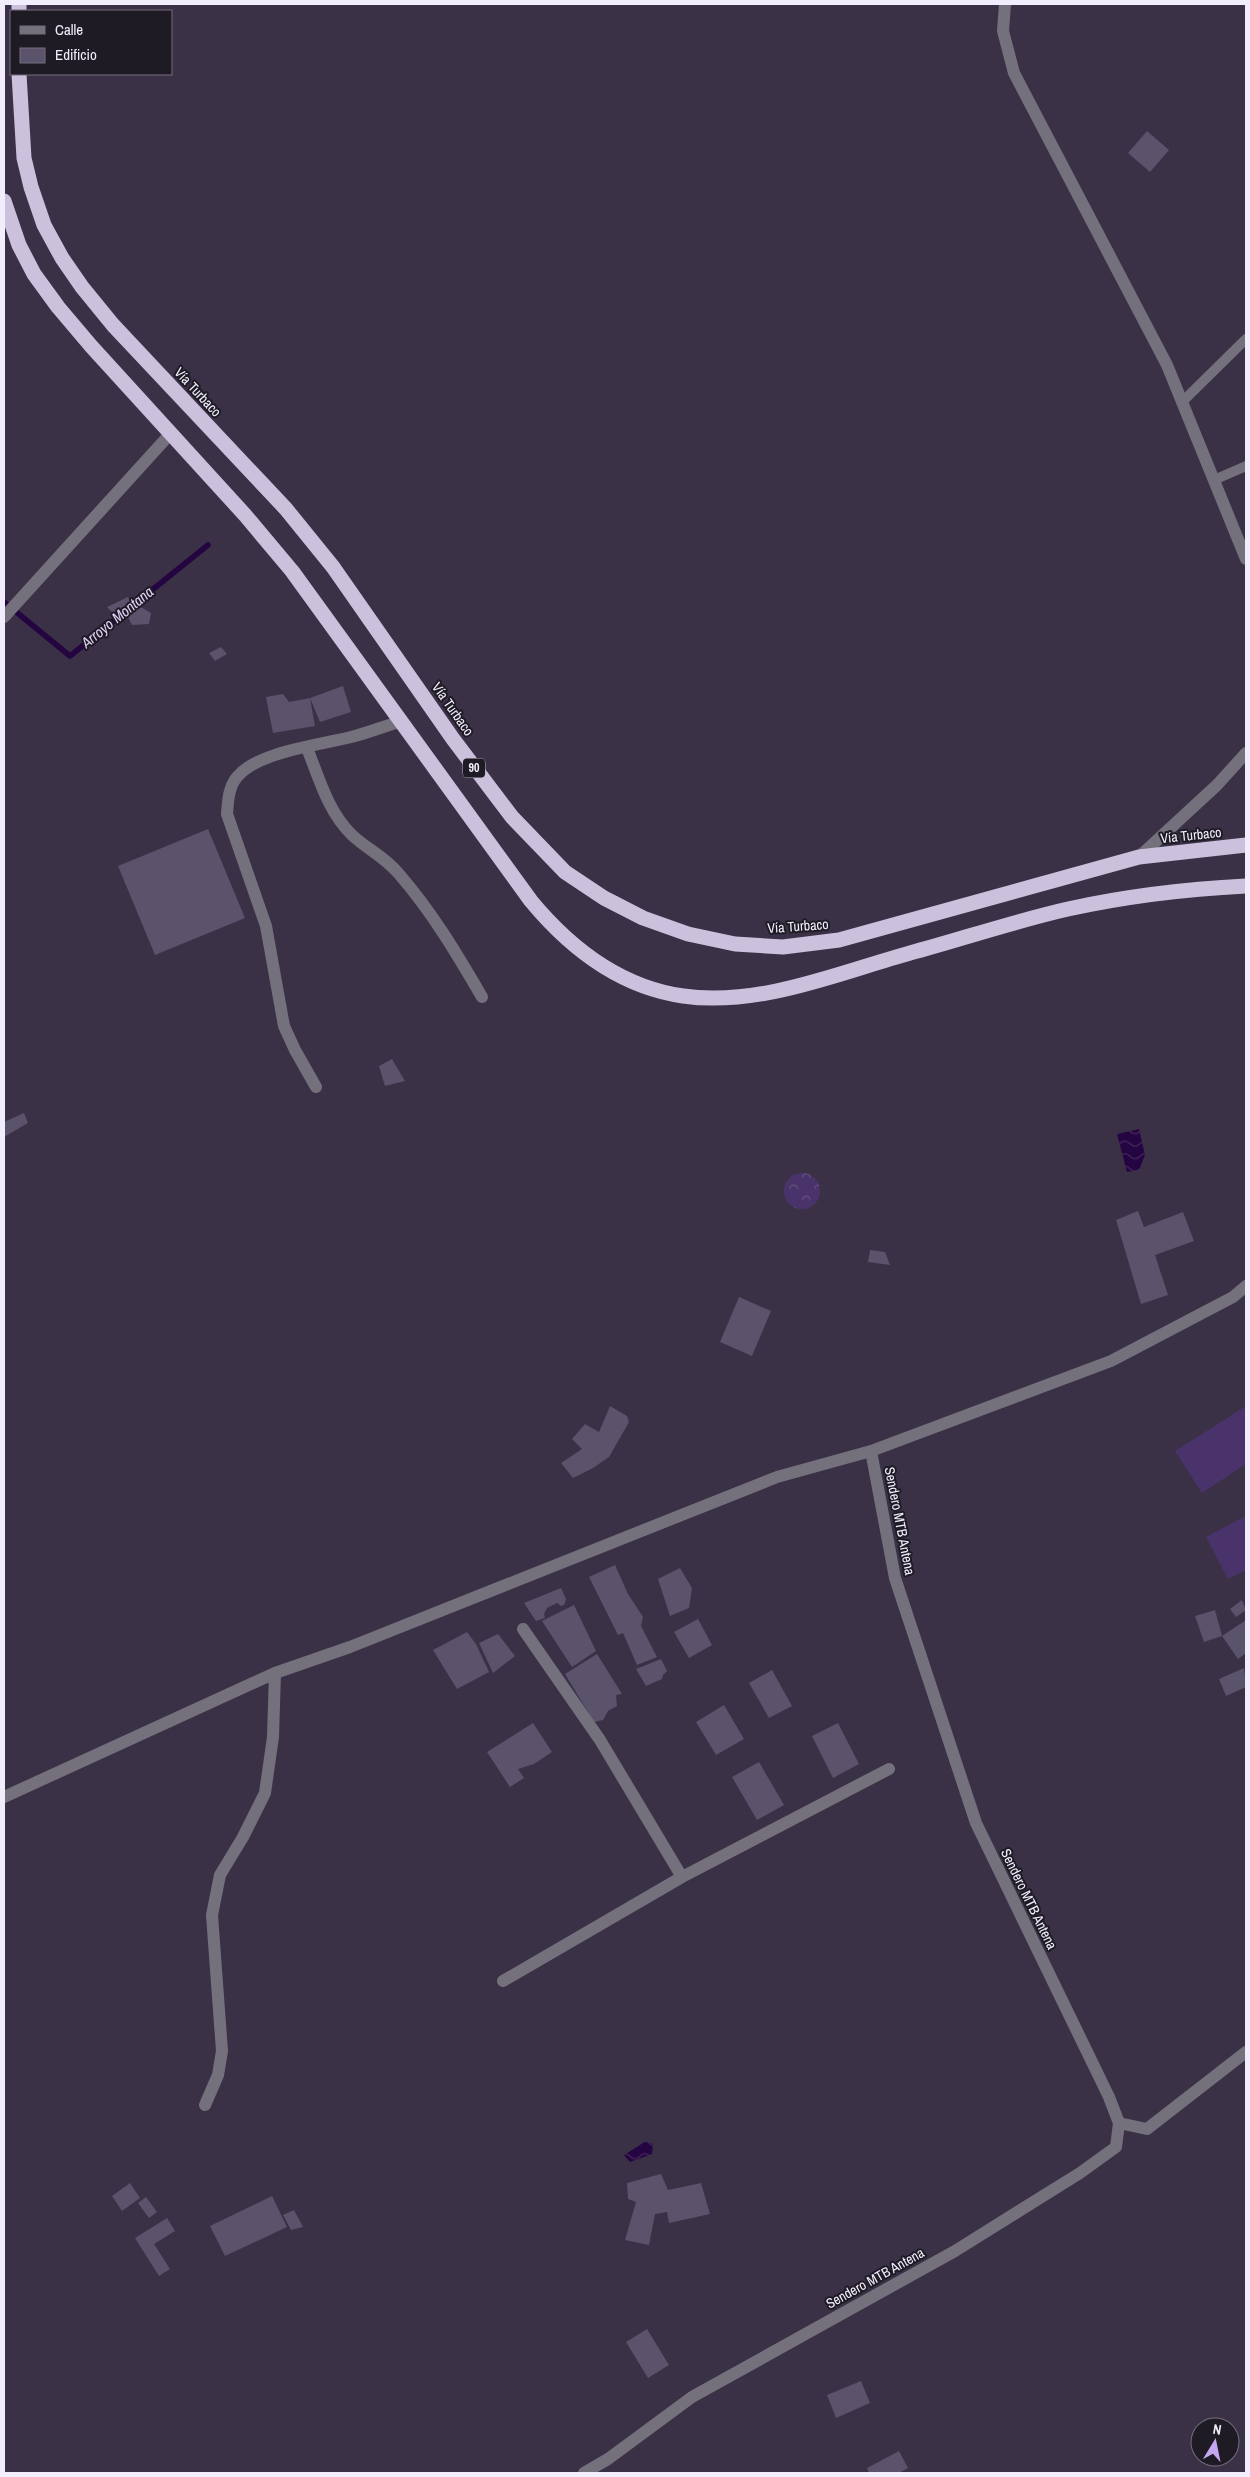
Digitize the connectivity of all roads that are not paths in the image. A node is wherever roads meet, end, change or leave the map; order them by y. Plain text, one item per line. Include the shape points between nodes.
1 (1005, 4) edge
2 (19, 75) edge
3 (4, 201) edge
4 (1246, 340) edge
5 (1182, 402) junction
6 (171, 433) junction
7 (1246, 466) edge
8 (1214, 480) junction
9 (1246, 559) edge
10 (4, 617) edge
11 (399, 722) junction
12 (307, 748) junction
13 (1246, 753) edge
14 (1246, 845) edge
15 (1138, 857) junction
16 (1246, 886) edge
17 (482, 997) dead end
18 (316, 1087) dead end
19 (1246, 1286) edge
20 (871, 1451) junction
21 (523, 1629) dead end
22 (275, 1673) junction
23 (889, 1769) dead end
24 (4, 1797) edge
25 (682, 1877) junction
26 (502, 1981) dead end
27 (1246, 2052) edge
28 (205, 2106) dead end
29 (1119, 2123) junction
30 (584, 2473) edge

1 - 5 street via 1003,31 1014,73 1167,365
2 - 15 highway, Vía Turbaco / 90 via 24,158 44,225 67,266 113,325 292,516 333,567 494,796 565,872 604,898 643,918 688,934 736,944 783,947 839,940
3 - 6 highway, 90 via 34,274 58,308
4 - 5 lane
5 - 8 street
6 - 10 street
6 - 11 highway, 90 via 292,571
7 - 8 lane
8 - 9 street
11 - 12 street
11 - 16 highway, 90 via 550,924 575,947 612,972 656,990 683,996 714,999 748,996 1067,910 1136,896
12 - 17 street via 338,819 352,835 386,858 400,874 450,941
12 - 18 street via 277,754 250,765 236,778 228,796 227,814 266,926 284,1026
13 - 15 street via 1217,785
14 - 15 highway, Vía Turbaco / 90
19 - 20 street, Sendero MTB Antena via 1233,1297 1111,1361
20 - 22 street via 777,1477 359,1643
20 - 29 street, Sendero MTB Antena via 895,1578 976,1823
21 - 25 street via 600,1740
22 - 24 street
22 - 28 street via 273,1737 265,1793 244,1837 220,1875 212,1916 222,2051 218,2075
23 - 25 street
25 - 26 street
27 - 29 street via 1147,2129
29 - 30 street, Sendero MTB Antena via 1116,2147 1080,2173 955,2251 692,2397

